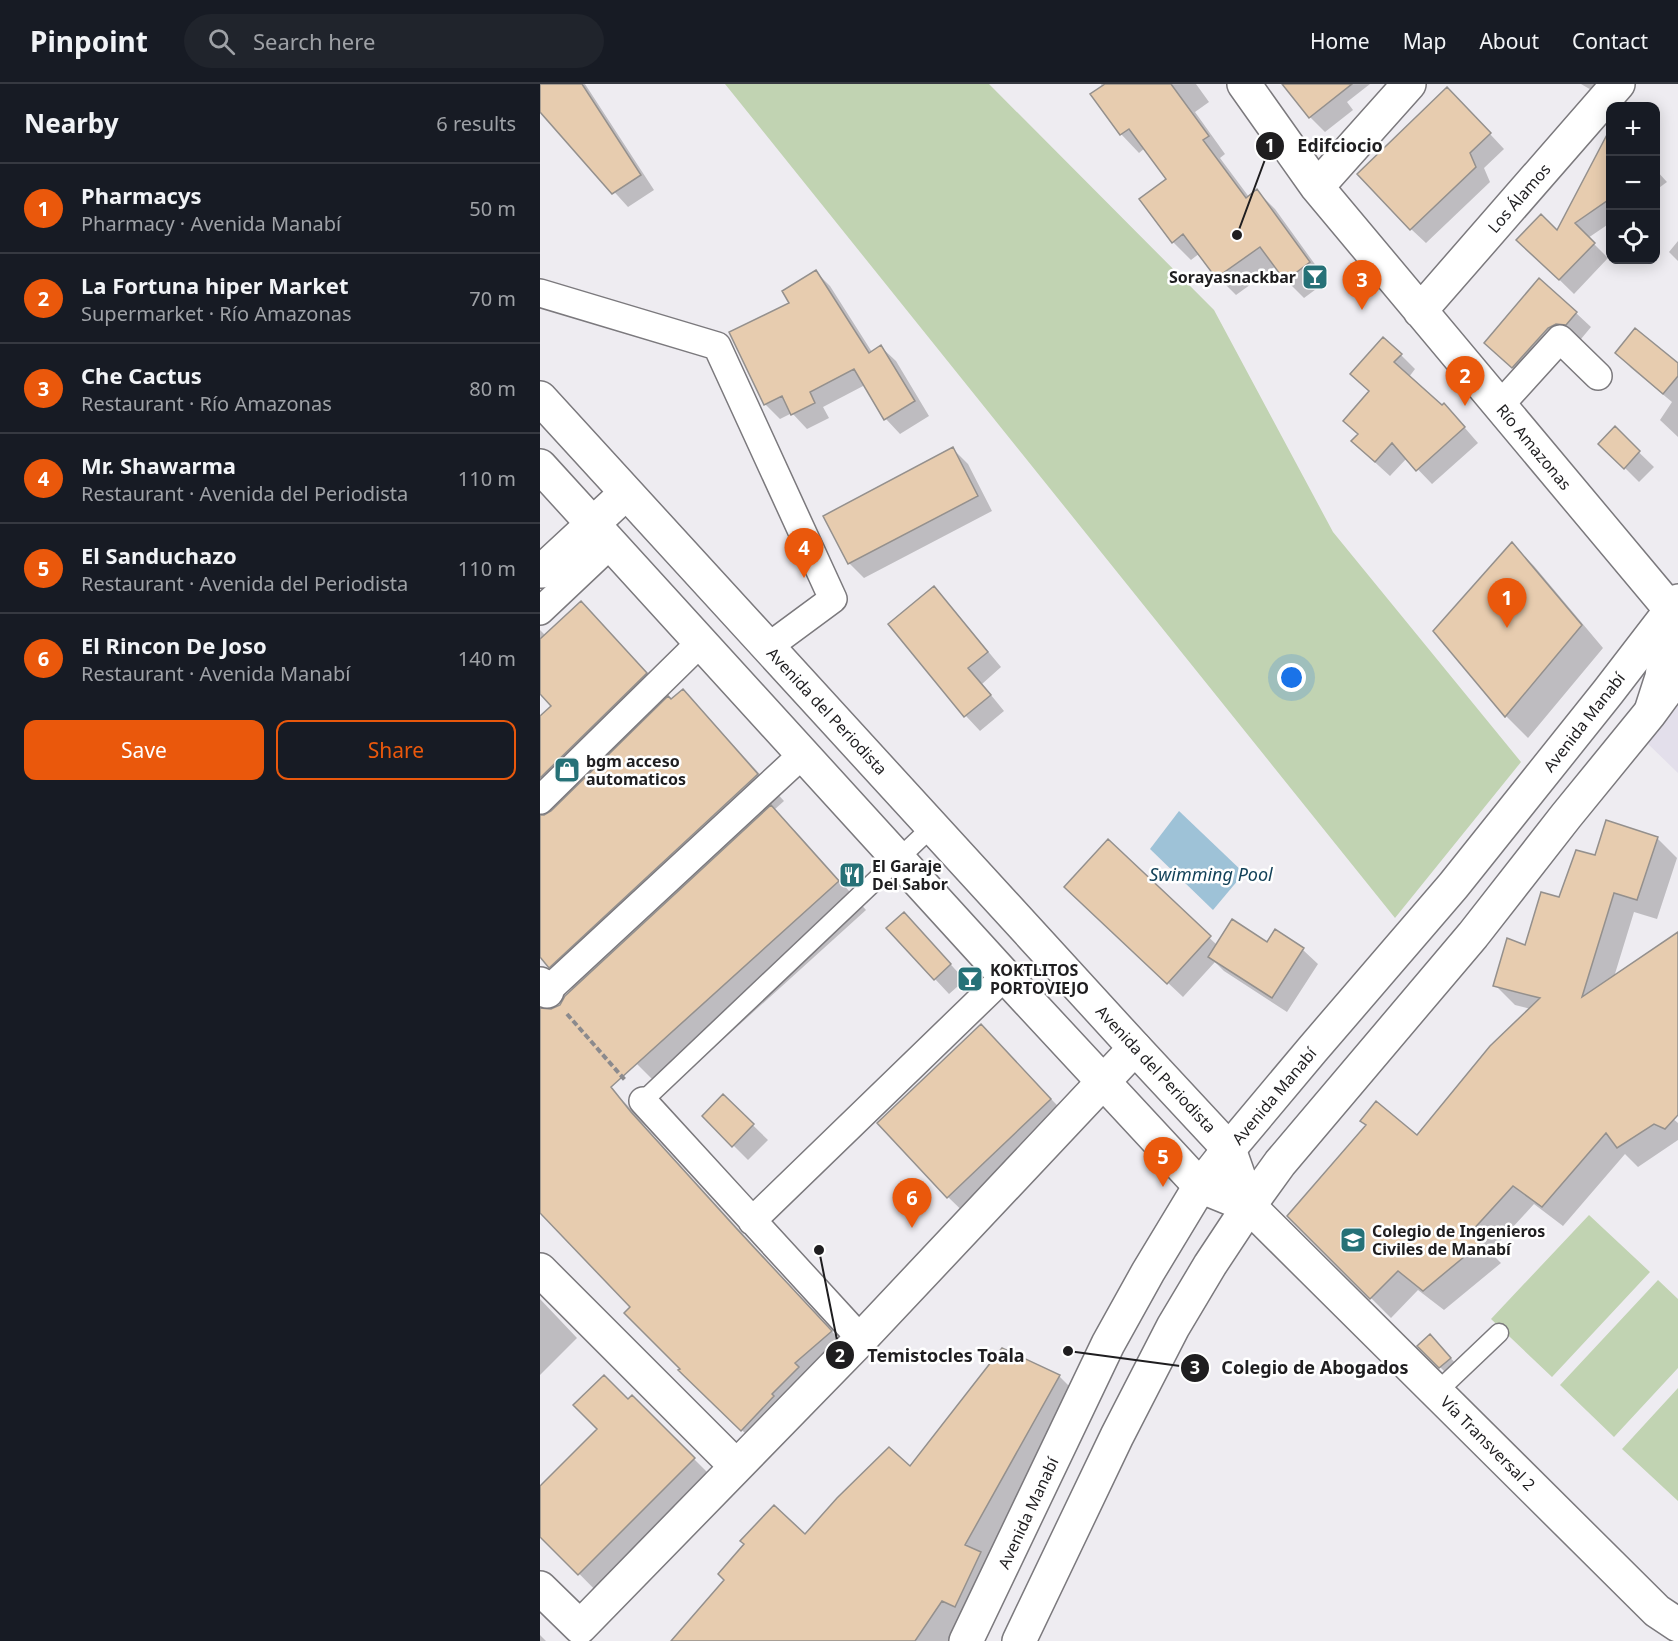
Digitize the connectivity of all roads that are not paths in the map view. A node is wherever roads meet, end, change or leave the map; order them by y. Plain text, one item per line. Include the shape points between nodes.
1 (1244, 84) edge
2 (1409, 84) edge
3 (1618, 84) edge
4 (1317, 186) junction
5 (540, 293) edge
6 (1420, 311) junction
7 (1598, 376) dead end
8 (540, 398) edge
9 (1500, 405) junction
10 (540, 466) edge
11 (626, 492) junction
12 (602, 534) junction
13 (540, 569) edge
14 (1675, 606) edge
15 (540, 611) edge
16 (701, 642) junction
17 (768, 647) junction
18 (1678, 675) edge
19 (1650, 713) junction
20 (803, 753) junction
21 (540, 800) edge
22 (933, 826) junction
23 (899, 859) junction
24 (1005, 976) junction
25 (543, 987) edge
26 (1135, 1048) junction
27 (1103, 1081) junction
28 (644, 1101) joint
29 (1229, 1149) junction
30 (1200, 1186) junction
31 (1249, 1206) junction
32 (752, 1221) junction
33 (540, 1270) edge
34 (1499, 1333) dead end
35 (861, 1339) junction
36 (1437, 1392) junction
37 (736, 1466) junction
38 (540, 1588) edge
39 (1678, 1625) edge
40 (573, 1636) edge
41 (966, 1641) edge
42 (1019, 1641) edge

1 - 4 street, Río Amazonas
2 - 4 street
3 - 6 street, Los Álamos
4 - 6 street, Río Amazonas
5 - 17 street via 717,346 833,599
6 - 9 street, Río Amazonas
7 - 9 street via 1560,339
8 - 11 street, Avenida del Periodista
9 - 14 street, Río Amazonas
10 - 12 street
11 - 12 street
11 - 17 street, Avenida del Periodista
12 - 13 street
12 - 15 street
12 - 16 street
14 - 19 street via 1662,677
14 - 29 street, Avenida Manabí via 1453,886
16 - 20 street
16 - 21 street
17 - 22 street, Avenida del Periodista
18 - 19 street
19 - 31 street
20 - 23 street
20 - 25 street
22 - 23 lane
22 - 26 street, Avenida del Periodista
23 - 24 street
23 - 28 lane
24 - 27 street
24 - 32 street
26 - 27 street
26 - 29 street, Avenida del Periodista
27 - 30 street
27 - 35 street
28 - 32 street
29 - 30 street, Avenida Manabí
29 - 31 street, Avenida del Periodista
30 - 31 street
30 - 41 street, Avenida Manabí via 1108,1344
31 - 36 street, Vía Transversal 2
31 - 42 street via 1173,1327
32 - 35 street
33 - 37 street
34 - 36 lane
35 - 37 street
36 - 39 street, Vía Transversal 2 via 1657,1611
37 - 40 street
38 - 40 street

